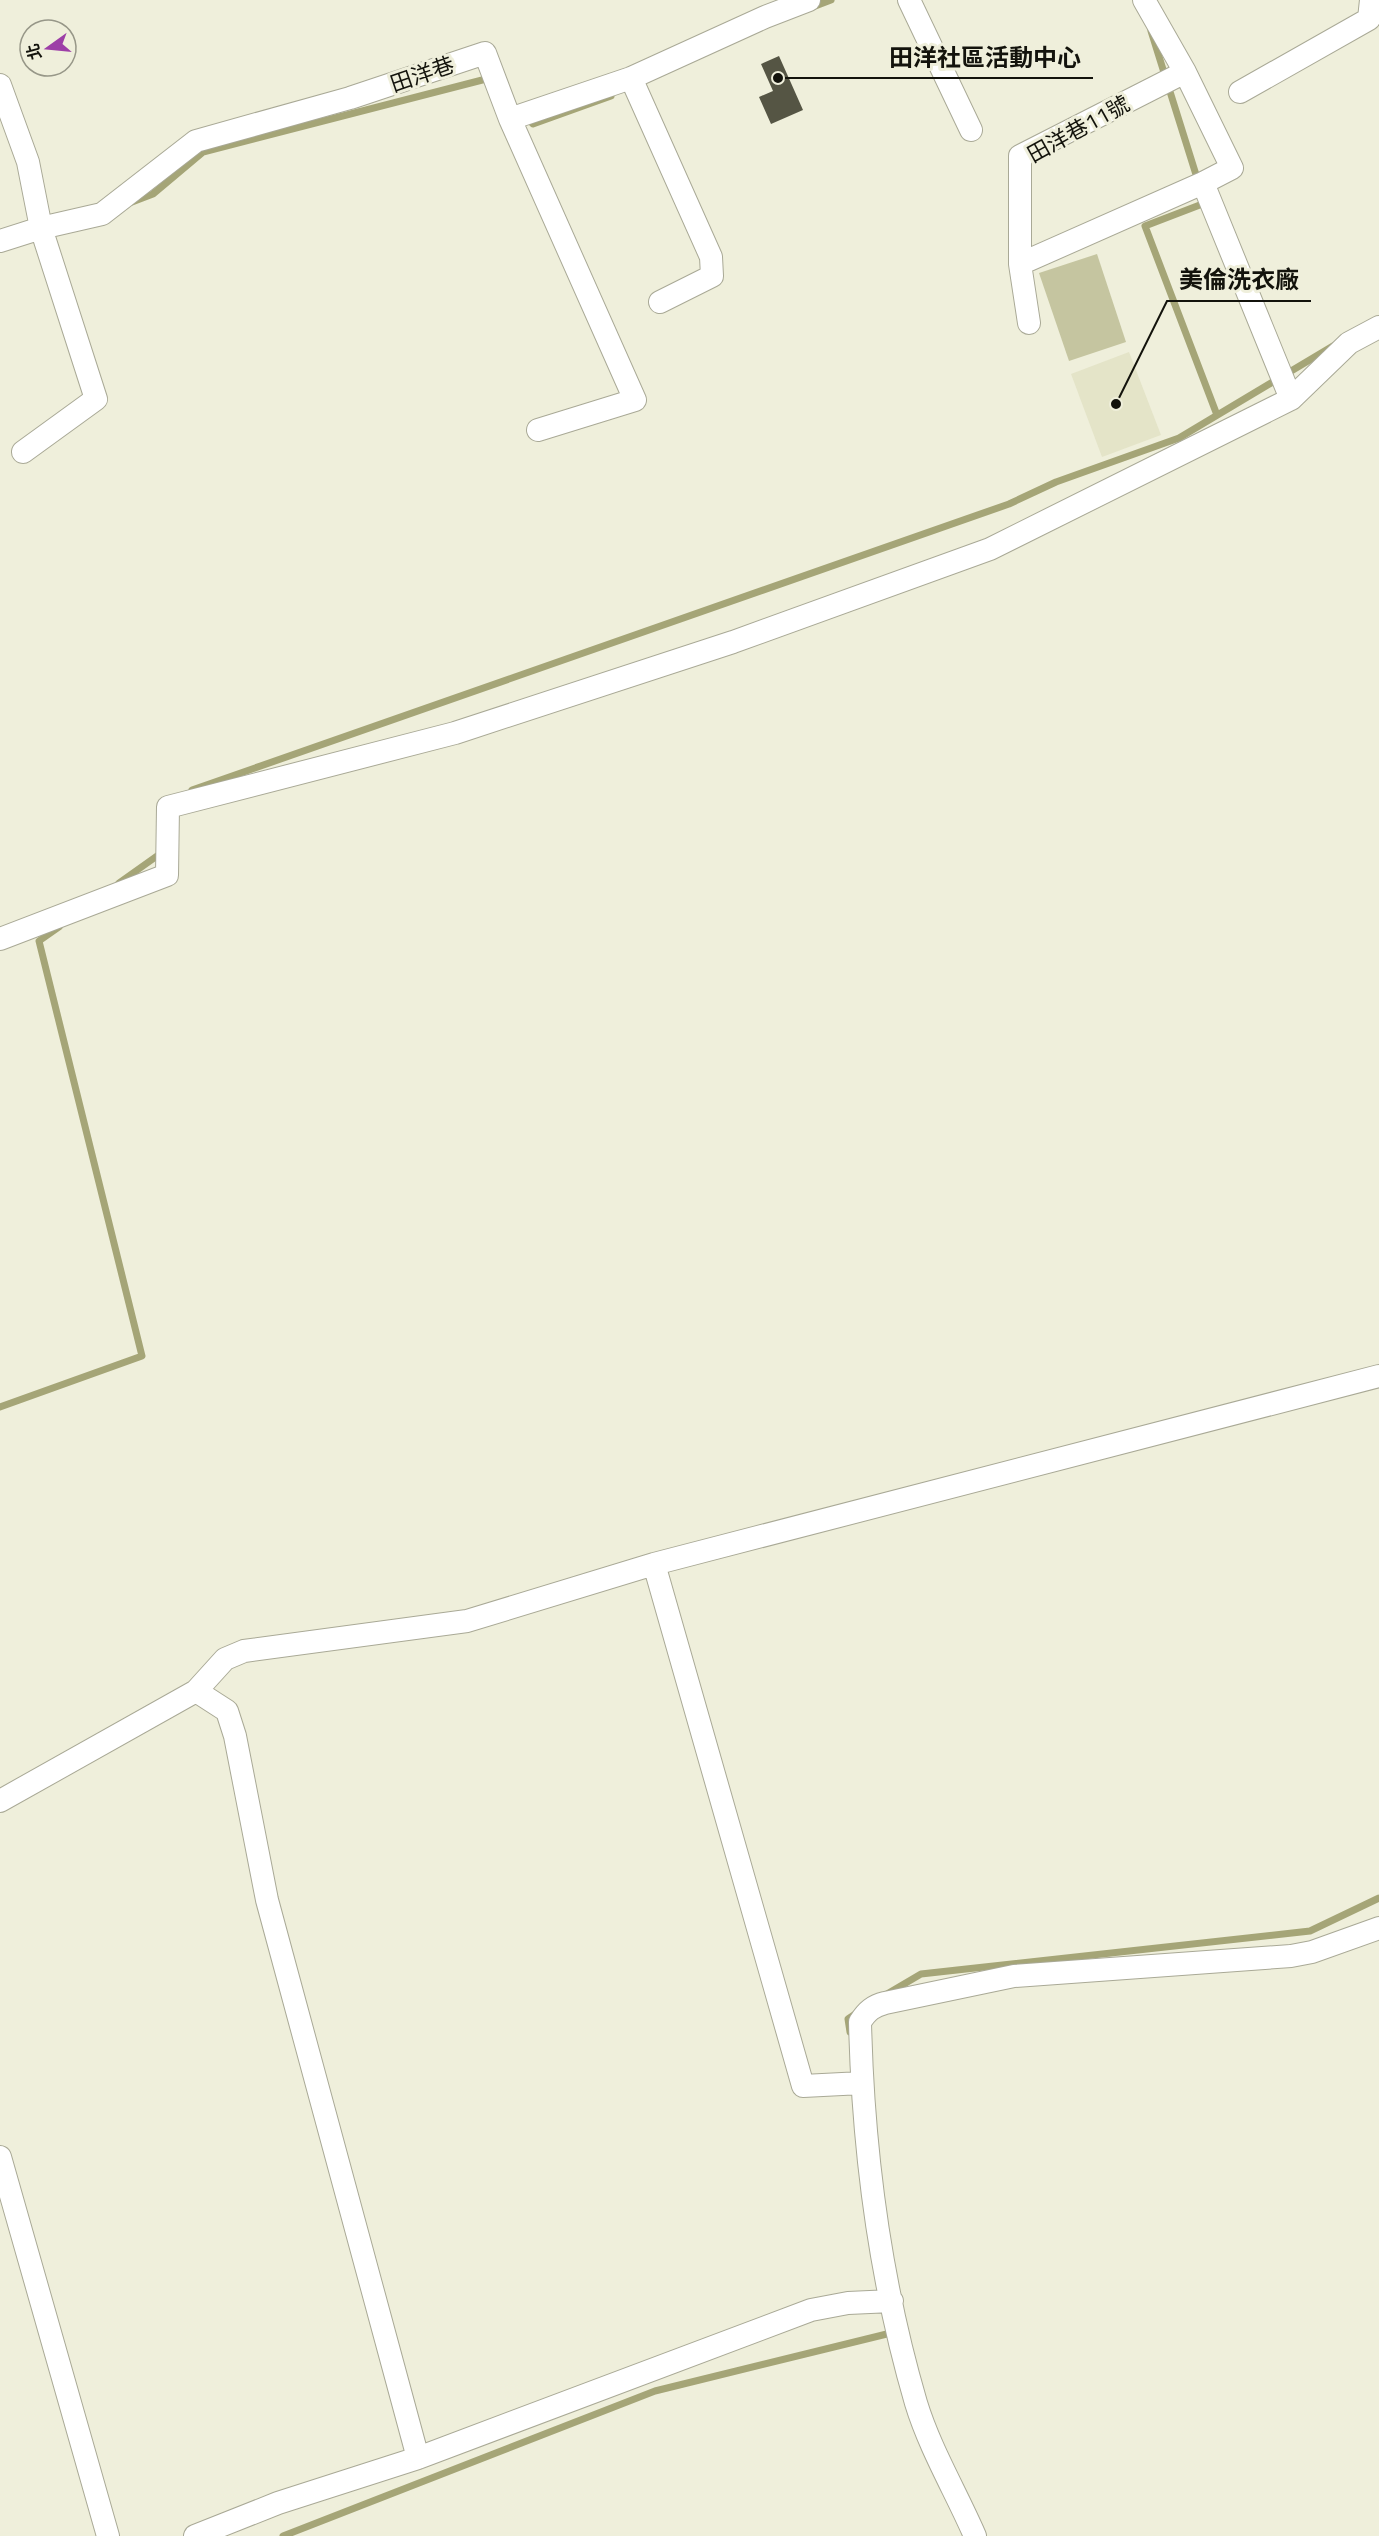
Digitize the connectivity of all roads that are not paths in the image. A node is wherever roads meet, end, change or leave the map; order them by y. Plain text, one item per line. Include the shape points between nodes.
1 (809, 0) edge
2 (909, 0) edge
3 (1144, 0) edge
4 (1371, 0) edge
5 (1185, 72) junction
6 (631, 78) junction
7 (0, 85) edge
8 (1240, 92) dead end
9 (510, 119) junction
10 (971, 130) dead end
11 (1203, 183) junction
12 (41, 228) junction
13 (0, 240) edge
14 (1020, 264) junction
15 (660, 302) dead end
16 (1029, 323) dead end
17 (1379, 327) edge
18 (1291, 399) junction
19 (538, 430) dead end
20 (23, 452) dead end
21 (0, 939) edge
22 (1379, 1376) edge
23 (654, 1564) junction
24 (196, 1691) junction
25 (0, 1801) edge
26 (1379, 1928) edge
27 (862, 2083) junction
28 (0, 2157) edge
29 (892, 2301) junction
30 (418, 2458) junction
31 (108, 2536) edge
32 (195, 2536) edge
33 (975, 2536) edge

1 - 6 street
2 - 10 street
3 - 5 street
4 - 8 street via 1369,19
5 - 11 street via 1232,168
5 - 14 street, 田洋巷11號 via 1020,156
6 - 9 street
6 - 15 street via 711,257 712,276
7 - 12 street via 28,162
9 - 12 street, 田洋巷 via 485,52 350,98 196,141 102,214
9 - 19 street via 635,400
11 - 14 street
11 - 18 street
12 - 13 street, 田洋巷
12 - 20 street via 96,399
14 - 16 street, 田洋巷11號
17 - 18 street via 1349,343
18 - 21 street via 990,549 734,642 455,733 168,807 167,875
22 - 23 street
23 - 24 street via 467,1622 244,1651 225,1659
23 - 27 street via 803,2086
24 - 25 street
24 - 30 street via 227,1711 235,1736 267,1900
26 - 27 street via 1291,1956 1014,1976 876,2005 860,2022
27 - 29 street via 875,2207
28 - 31 street
29 - 30 street via 810,2310
29 - 33 street via 916,2404
30 - 32 street via 278,2503

